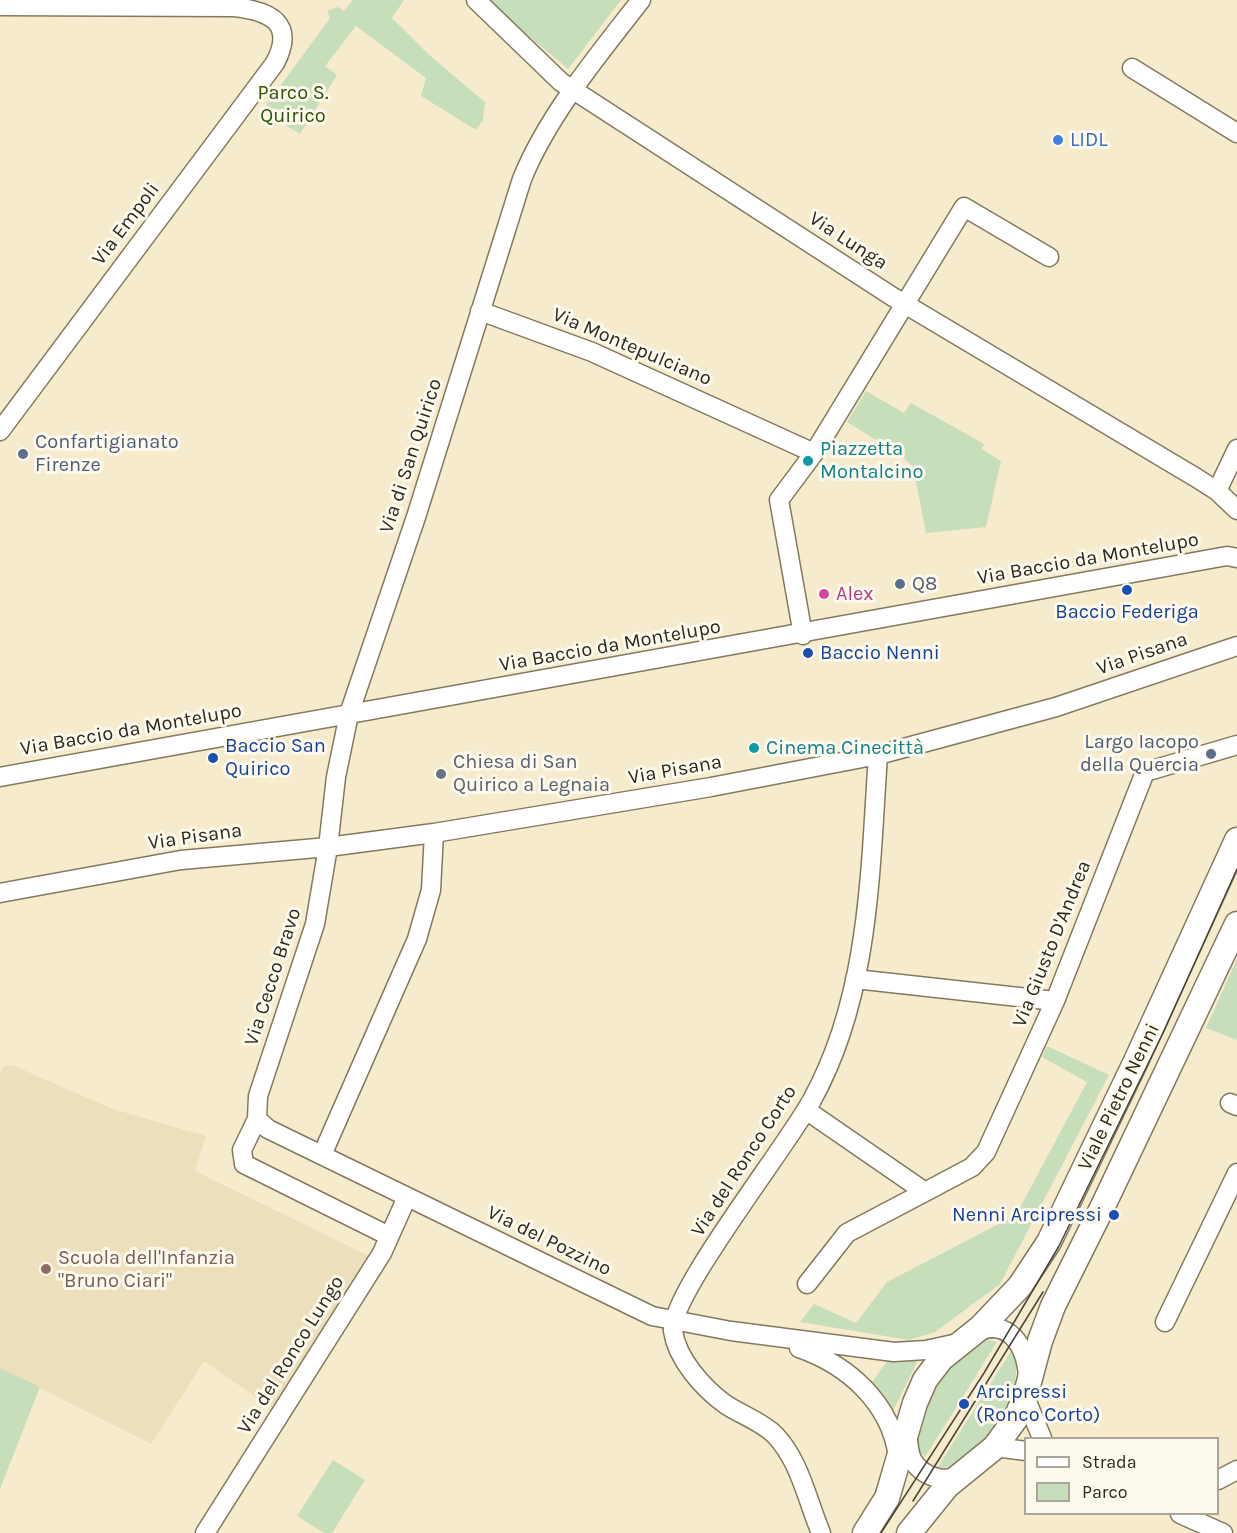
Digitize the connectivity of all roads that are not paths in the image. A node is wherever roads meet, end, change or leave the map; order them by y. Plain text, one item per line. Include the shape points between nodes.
1 (476, 0) edge
2 (641, 0) edge
3 (0, 6) edge
4 (1132, 68) dead end
5 (574, 91) junction
6 (1237, 133) edge
7 (1049, 257) dead end
8 (904, 303) junction
9 (480, 311) junction
10 (0, 431) edge
11 (1237, 449) edge
12 (814, 453) junction
13 (1216, 491) junction
14 (1237, 494) edge
15 (1237, 510) edge
16 (1234, 555) edge
17 (803, 634) junction
18 (1237, 646) edge
19 (349, 714) junction
20 (1237, 745) edge
21 (878, 755) junction
22 (0, 777) edge
23 (434, 833) junction
24 (1237, 840) edge
25 (328, 847) junction
26 (0, 892) edge
27 (1237, 924) edge
28 (855, 979) junction
29 (1055, 1000) junction
30 (806, 1110) junction
31 (257, 1119) junction
32 (322, 1155) junction
33 (1237, 1173) edge
34 (925, 1192) junction
35 (407, 1197) junction
36 (389, 1236) junction
37 (807, 1284) dead end
38 (672, 1321) junction
39 (1165, 1322) dead end
40 (766, 1336) junction
41 (966, 1339) junction
42 (1027, 1389) junction
43 (907, 1431) junction
44 (1042, 1437) edge
45 (995, 1448) junction
46 (1024, 1451) edge
47 (899, 1459) junction
48 (1237, 1470) edge
49 (959, 1476) junction
50 (1219, 1479) edge
51 (1181, 1515) edge
52 (205, 1533) edge
53 (821, 1533) edge
54 (865, 1533) edge
55 (909, 1533) edge
56 (1223, 1533) edge

1 - 5 street, Via Lunga
2 - 5 street, Via di San Quirico
3 - 10 street, Via Empoli via 243,8 274,18 283,41 275,63
4 - 6 street
5 - 8 street, Via Lunga
5 - 9 street, Via di San Quirico via 527,166
7 - 8 street via 964,207
8 - 12 street
8 - 13 street, Via Lunga
9 - 12 street, Via Montepulciano via 592,351
9 - 19 street, Via di San Quirico
11 - 13 street
12 - 17 street via 780,500
13 - 14 street, Via Lunga
13 - 15 street, Via Lunga
16 - 17 street, Via Baccio da Montelupo
17 - 19 street, Via Baccio da Montelupo
18 - 21 street, Via Pisana via 1056,707
19 - 22 street, Via Baccio da Montelupo
19 - 25 street, Via di San Quirico via 336,777
20 - 29 street, Via Giusto D'Andrea via 1145,772
21 - 23 street, Via Pisana via 711,788
21 - 28 street, Via del Ronco Corto via 868,895
23 - 25 street, Via Pisana
23 - 32 street via 431,890 417,939
24 - 41 main road, Viale Pietro Nenni via 1049,1242 1020,1286
25 - 26 street, Via Pisana via 182,860
25 - 31 street, Via Cecco Bravo via 315,924 258,1096
27 - 42 main road, Viale Pietro Nenni via 1057,1296
28 - 29 street
28 - 30 street, Via del Ronco Corto via 841,1035
29 - 34 street, Via Giusto D'Andrea via 986,1152 972,1167
30 - 34 street
30 - 38 street, Via del Ronco Corto via 722,1234
31 - 32 street, Via del Pozzino via 268,1129
31 - 36 street, Via Cecco Bravo via 242,1150 243,1164
32 - 35 street, Via del Pozzino
33 - 39 street
34 - 37 street, Via Giusto D'Andrea via 847,1233
35 - 36 street, Via del Ronco Lungo
35 - 38 street, Via del Pozzino via 652,1316
36 - 52 street, Via del Ronco Lungo
38 - 40 street, Via del Pozzino
38 - 53 street via 675,1342 698,1378 725,1404 768,1429 782,1444 798,1471
40 - 41 street, Via del Pozzino via 902,1352
40 - 47 street, Via del Pozzino via 825,1358 865,1388 883,1414
41 - 42 street via 994,1328 1016,1339 1025,1355
41 - 43 main road, Viale Pietro Nenni via 941,1359 925,1380
42 - 44 street
42 - 45 main road, Viale Pietro Nenni via 1016,1418
43 - 47 main road, Viale Pietro Nenni
43 - 49 street, Viale Pietro Nenni via 910,1454 917,1466 939,1479
45 - 46 street
45 - 49 main road, Viale Pietro Nenni
47 - 54 main road, Viale Pietro Nenni via 887,1498
48 - 50 street
49 - 55 main road, Viale Pietro Nenni via 939,1494
51 - 56 street

